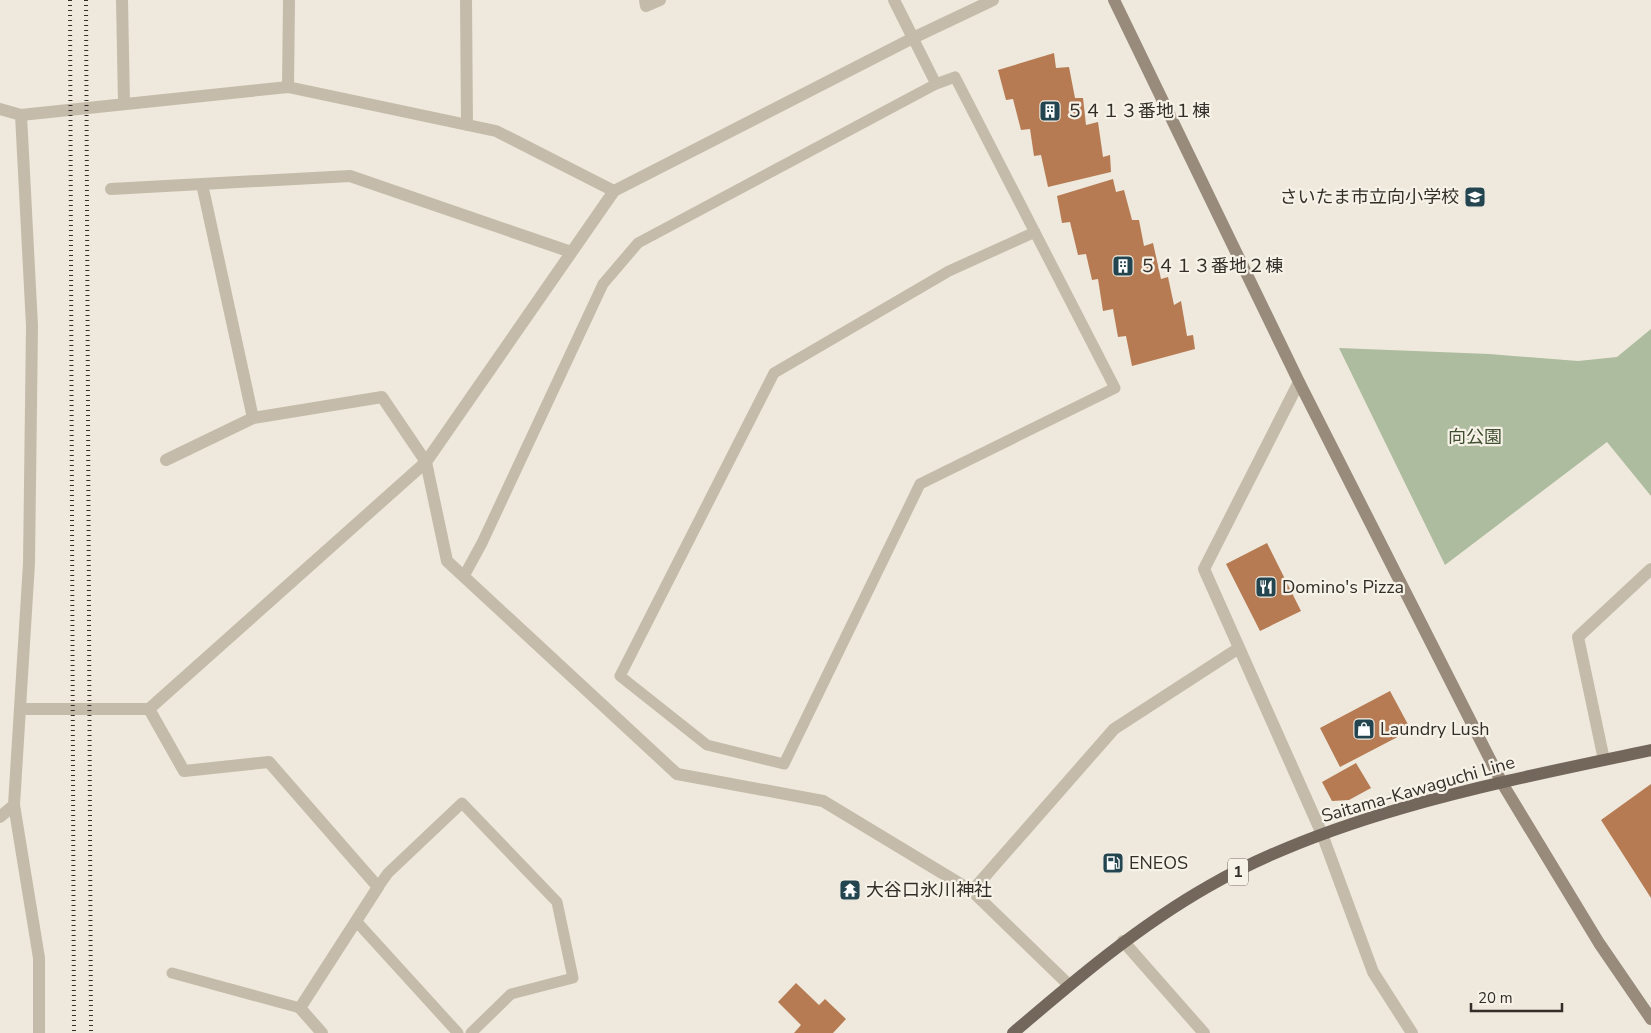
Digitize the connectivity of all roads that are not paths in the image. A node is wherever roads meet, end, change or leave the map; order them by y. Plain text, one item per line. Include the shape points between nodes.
1 (122, 0) edge
2 (289, 0) edge
3 (466, 0) edge
4 (646, 0) edge
5 (660, 0) edge
6 (894, 0) edge
7 (993, 0) edge
8 (1114, 0) edge
9 (913, 38) junction
10 (936, 84) junction
11 (288, 87) junction
12 (124, 104) junction
13 (0, 109) edge
14 (21, 115) junction
15 (467, 125) junction
16 (202, 184) junction
17 (111, 189) dead end
18 (614, 191) junction
19 (1035, 232) junction
20 (571, 252) junction
21 (1300, 382) junction
22 (253, 418) junction
23 (166, 460) dead end
24 (426, 462) junction
25 (1651, 569) edge
26 (464, 576) junction
27 (1239, 648) junction
28 (20, 709) junction
29 (149, 709) junction
30 (1651, 750) edge
31 (1604, 760) junction
32 (1502, 783) junction
33 (14, 805) junction
34 (0, 817) edge
35 (1322, 834) junction
36 (378, 887) junction
37 (972, 891) junction
38 (356, 920) junction
39 (1123, 942) junction
40 (172, 973) dead end
41 (1069, 985) junction
42 (300, 1008) junction
43 (1651, 1019) edge
44 (39, 1033) edge
45 (322, 1033) edge
46 (458, 1033) edge
47 (471, 1033) edge
48 (1012, 1033) edge
49 (1204, 1033) edge
50 (1412, 1033) edge

1 - 12 street
2 - 11 street
3 - 15 street
4 - 5 street via 646,6
6 - 9 street
7 - 9 street
8 - 21 street
9 - 10 lane
9 - 18 street
10 - 19 lane via 955,77
10 - 26 lane via 638,243 603,284
11 - 12 street
11 - 15 street
12 - 14 street
13 - 14 street
14 - 28 street via 32,326 29,563
15 - 18 street via 496,131
16 - 17 street
16 - 20 street via 350,176
16 - 22 street
18 - 20 street
19 - 19 lane via 1115,388 920,484 784,764 707,745 620,676 774,373 949,271
20 - 24 street
21 - 27 street via 1204,569
21 - 32 street
22 - 23 street
22 - 24 street via 382,397
24 - 26 street via 448,561
24 - 29 street
25 - 31 street via 1578,637
26 - 37 street via 677,774 824,802
27 - 35 street
27 - 37 street via 1114,729
28 - 29 street
28 - 33 street
29 - 36 street via 184,772 269,762
30 - 31 main road, Saitama-Kawaguchi Line / 1
31 - 32 main road, Saitama-Kawaguchi Line / 1
32 - 35 main road, Saitama-Kawaguchi Line / 1
32 - 43 street via 1599,943
33 - 34 street
33 - 44 street via 39,958
35 - 39 main road, Saitama-Kawaguchi Line / 1 via 1210,886
35 - 50 street via 1373,972
36 - 38 street
36 - 47 lane via 388,873 462,803 557,902 573,978 511,994
37 - 41 street
38 - 42 street
38 - 46 lane
39 - 41 main road, Saitama-Kawaguchi Line / 1
39 - 49 street
40 - 42 lane
41 - 48 main road, Saitama-Kawaguchi Line / 1
42 - 45 street

